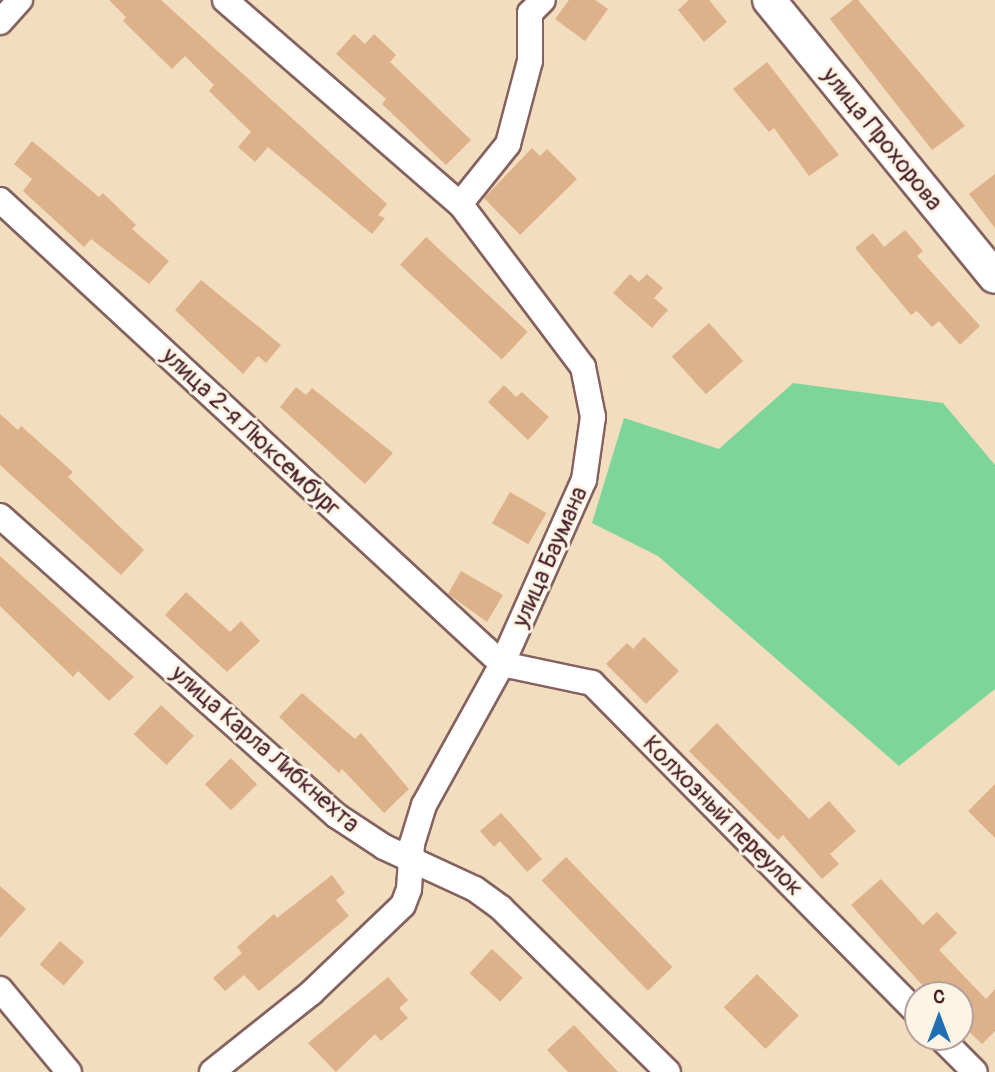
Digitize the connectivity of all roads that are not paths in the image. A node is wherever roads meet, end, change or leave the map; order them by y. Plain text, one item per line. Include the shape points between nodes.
1 (20, 0) edge
2 (225, 0) edge
3 (769, 0) edge
4 (529, 4) edge
5 (0, 22) edge
6 (0, 200) edge
7 (460, 204) junction
8 (995, 277) edge
9 (0, 516) edge
10 (502, 664) junction
11 (411, 861) junction
12 (0, 989) edge
13 (904, 1000) edge
14 (954, 1051) edge
15 (69, 1072) edge
16 (212, 1072) edge
17 (668, 1072) edge
18 (975, 1072) edge

1 - 5 street
2 - 7 street, улица Баумана
3 - 8 main road, улица Прохорова
4 - 7 street via 530,61 508,144 489,174
6 - 10 street, улица 2-я Люксембург
7 - 10 street, улица Баумана via 583,367 592,405 584,480
9 - 11 street, улица Карла Либкнехта via 337,817
10 - 11 street, улица Баумана via 424,805
10 - 13 street, Колхозный переулок via 592,683
11 - 16 street, улица Баумана via 403,905 386,924
11 - 17 street, улица Карла Либкнехта via 475,889 501,908
12 - 15 street
14 - 18 street

